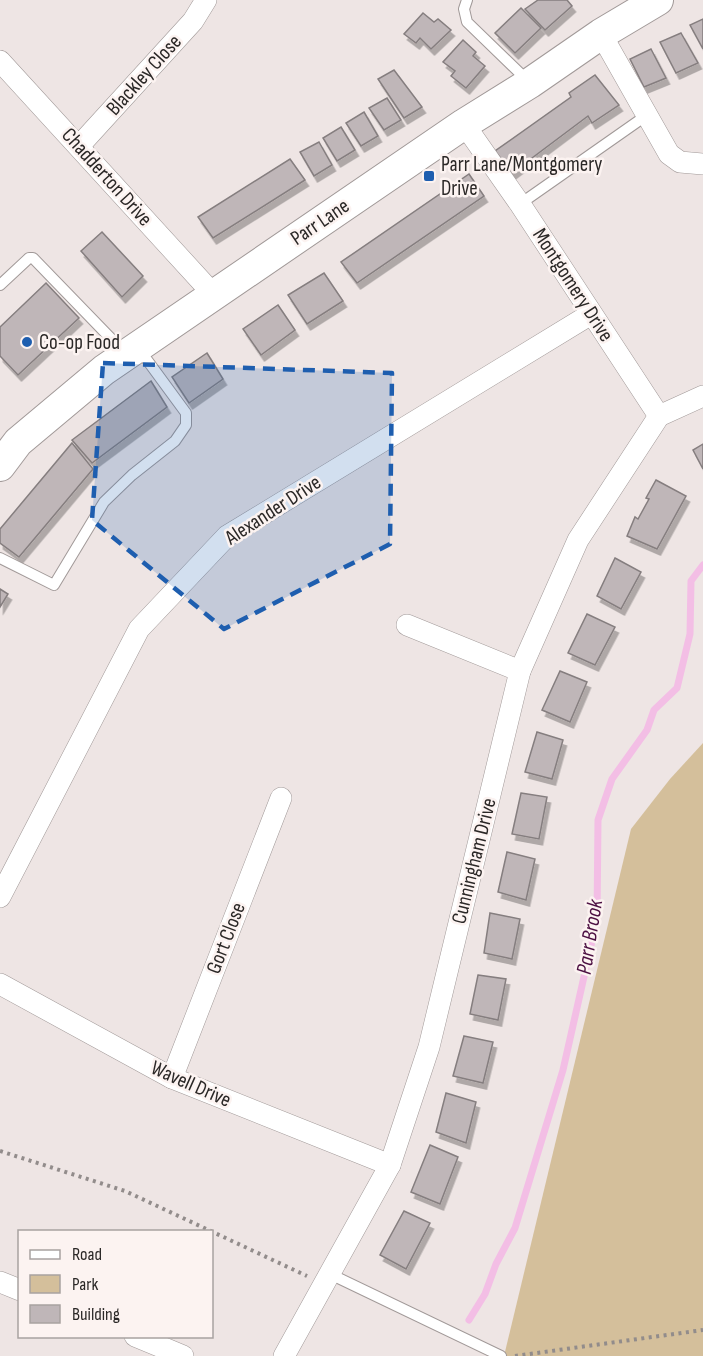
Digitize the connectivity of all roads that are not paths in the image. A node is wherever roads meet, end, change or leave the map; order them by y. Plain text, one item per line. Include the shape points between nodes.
1 (206, 0) edge
2 (467, 0) edge
3 (658, 0) edge
4 (601, 34) junction
5 (0, 61) edge
6 (530, 83) junction
7 (646, 115) junction
8 (464, 124) junction
9 (79, 146) junction
10 (703, 164) edge
11 (520, 204) junction
12 (0, 285) edge
13 (213, 294) junction
14 (591, 314) junction
15 (132, 351) junction
16 (703, 396) edge
17 (659, 416) junction
18 (0, 466) edge
19 (0, 558) edge
20 (407, 625) dead end
21 (520, 671) junction
22 (281, 798) dead end
23 (0, 897) edge
24 (0, 984) edge
25 (172, 1078) junction
26 (390, 1165) junction
27 (327, 1279) junction
28 (0, 1282) edge
29 (18, 1289) edge
30 (140, 1338) edge
31 (183, 1356) edge
32 (284, 1356) edge
33 (501, 1356) edge

1 - 9 street, Blackley Close via 193,21
2 - 6 lane via 467,22
3 - 4 street, Parr Lane
4 - 6 street, Parr Lane
4 - 7 street
5 - 9 street, Chadderton Drive
6 - 8 street, Parr Lane
7 - 10 street via 669,154 680,162
7 - 11 lane
8 - 11 street, Montgomery Drive
8 - 13 street, Parr Lane
9 - 13 street, Chadderton Drive
11 - 14 street, Montgomery Drive
12 - 15 lane via 33,258
13 - 15 street, Parr Lane
14 - 17 street, Montgomery Drive
14 - 23 street, Alexander Drive via 227,536 140,629
15 - 18 street, Parr Lane via 18,442
15 - 19 lane via 186,413 186,425 175,441 104,502 54,585
16 - 17 street
17 - 21 street, Cunningham Drive via 578,540
20 - 21 street
21 - 26 street, Cunningham Drive via 429,1047
22 - 25 street, Gort Close
24 - 25 street, Wavell Drive
25 - 26 street, Wavell Drive
26 - 27 street, Cunningham Drive
27 - 32 street, Cunningham Drive
27 - 33 lane
28 - 29 street
30 - 31 street

